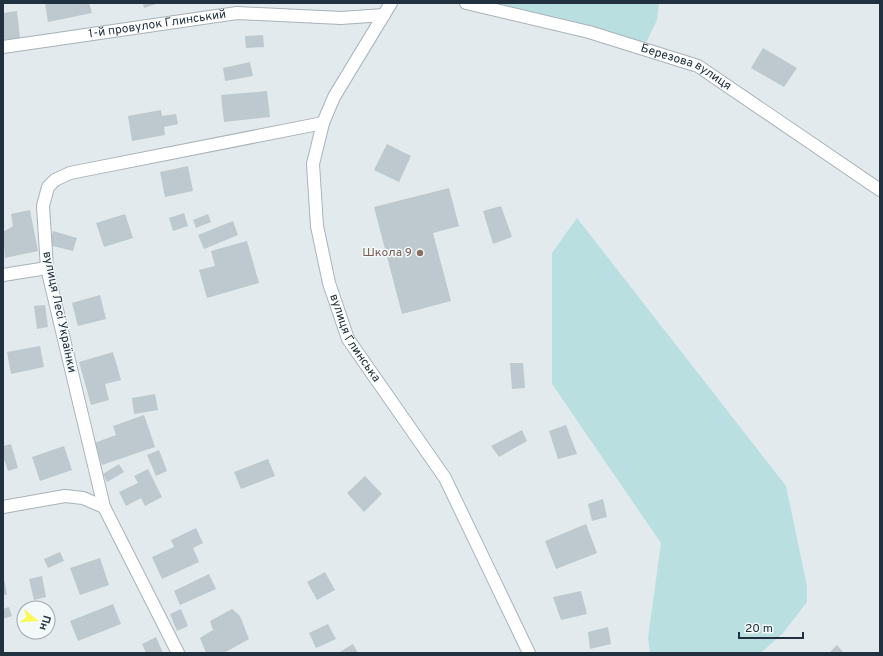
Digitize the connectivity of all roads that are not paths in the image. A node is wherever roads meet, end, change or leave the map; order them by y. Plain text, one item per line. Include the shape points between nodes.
1 (391, 3) edge
2 (466, 3) edge
3 (384, 15) junction
4 (3, 47) edge
5 (322, 123) junction
6 (880, 190) edge
7 (47, 268) junction
8 (3, 275) edge
9 (3, 507) edge
10 (104, 507) junction
11 (178, 653) edge
12 (529, 653) edge

1 - 3 street, вулиця Глинська
2 - 6 street, Березова вулиця via 589,32 698,66
3 - 4 street, 1-й провулок Глинський via 341,18 237,13
3 - 5 street, вулиця Глинська via 334,97
5 - 7 street, вулиця Лесі Українки via 70,173 55,180 48,187 43,206
5 - 12 street, вулиця Глинська via 313,164 317,226 329,283 348,339 446,478
7 - 8 street
7 - 10 street, вулиця Лесі Українки
9 - 10 street via 65,496 83,498
10 - 11 street, вулиця Лесі Українки

